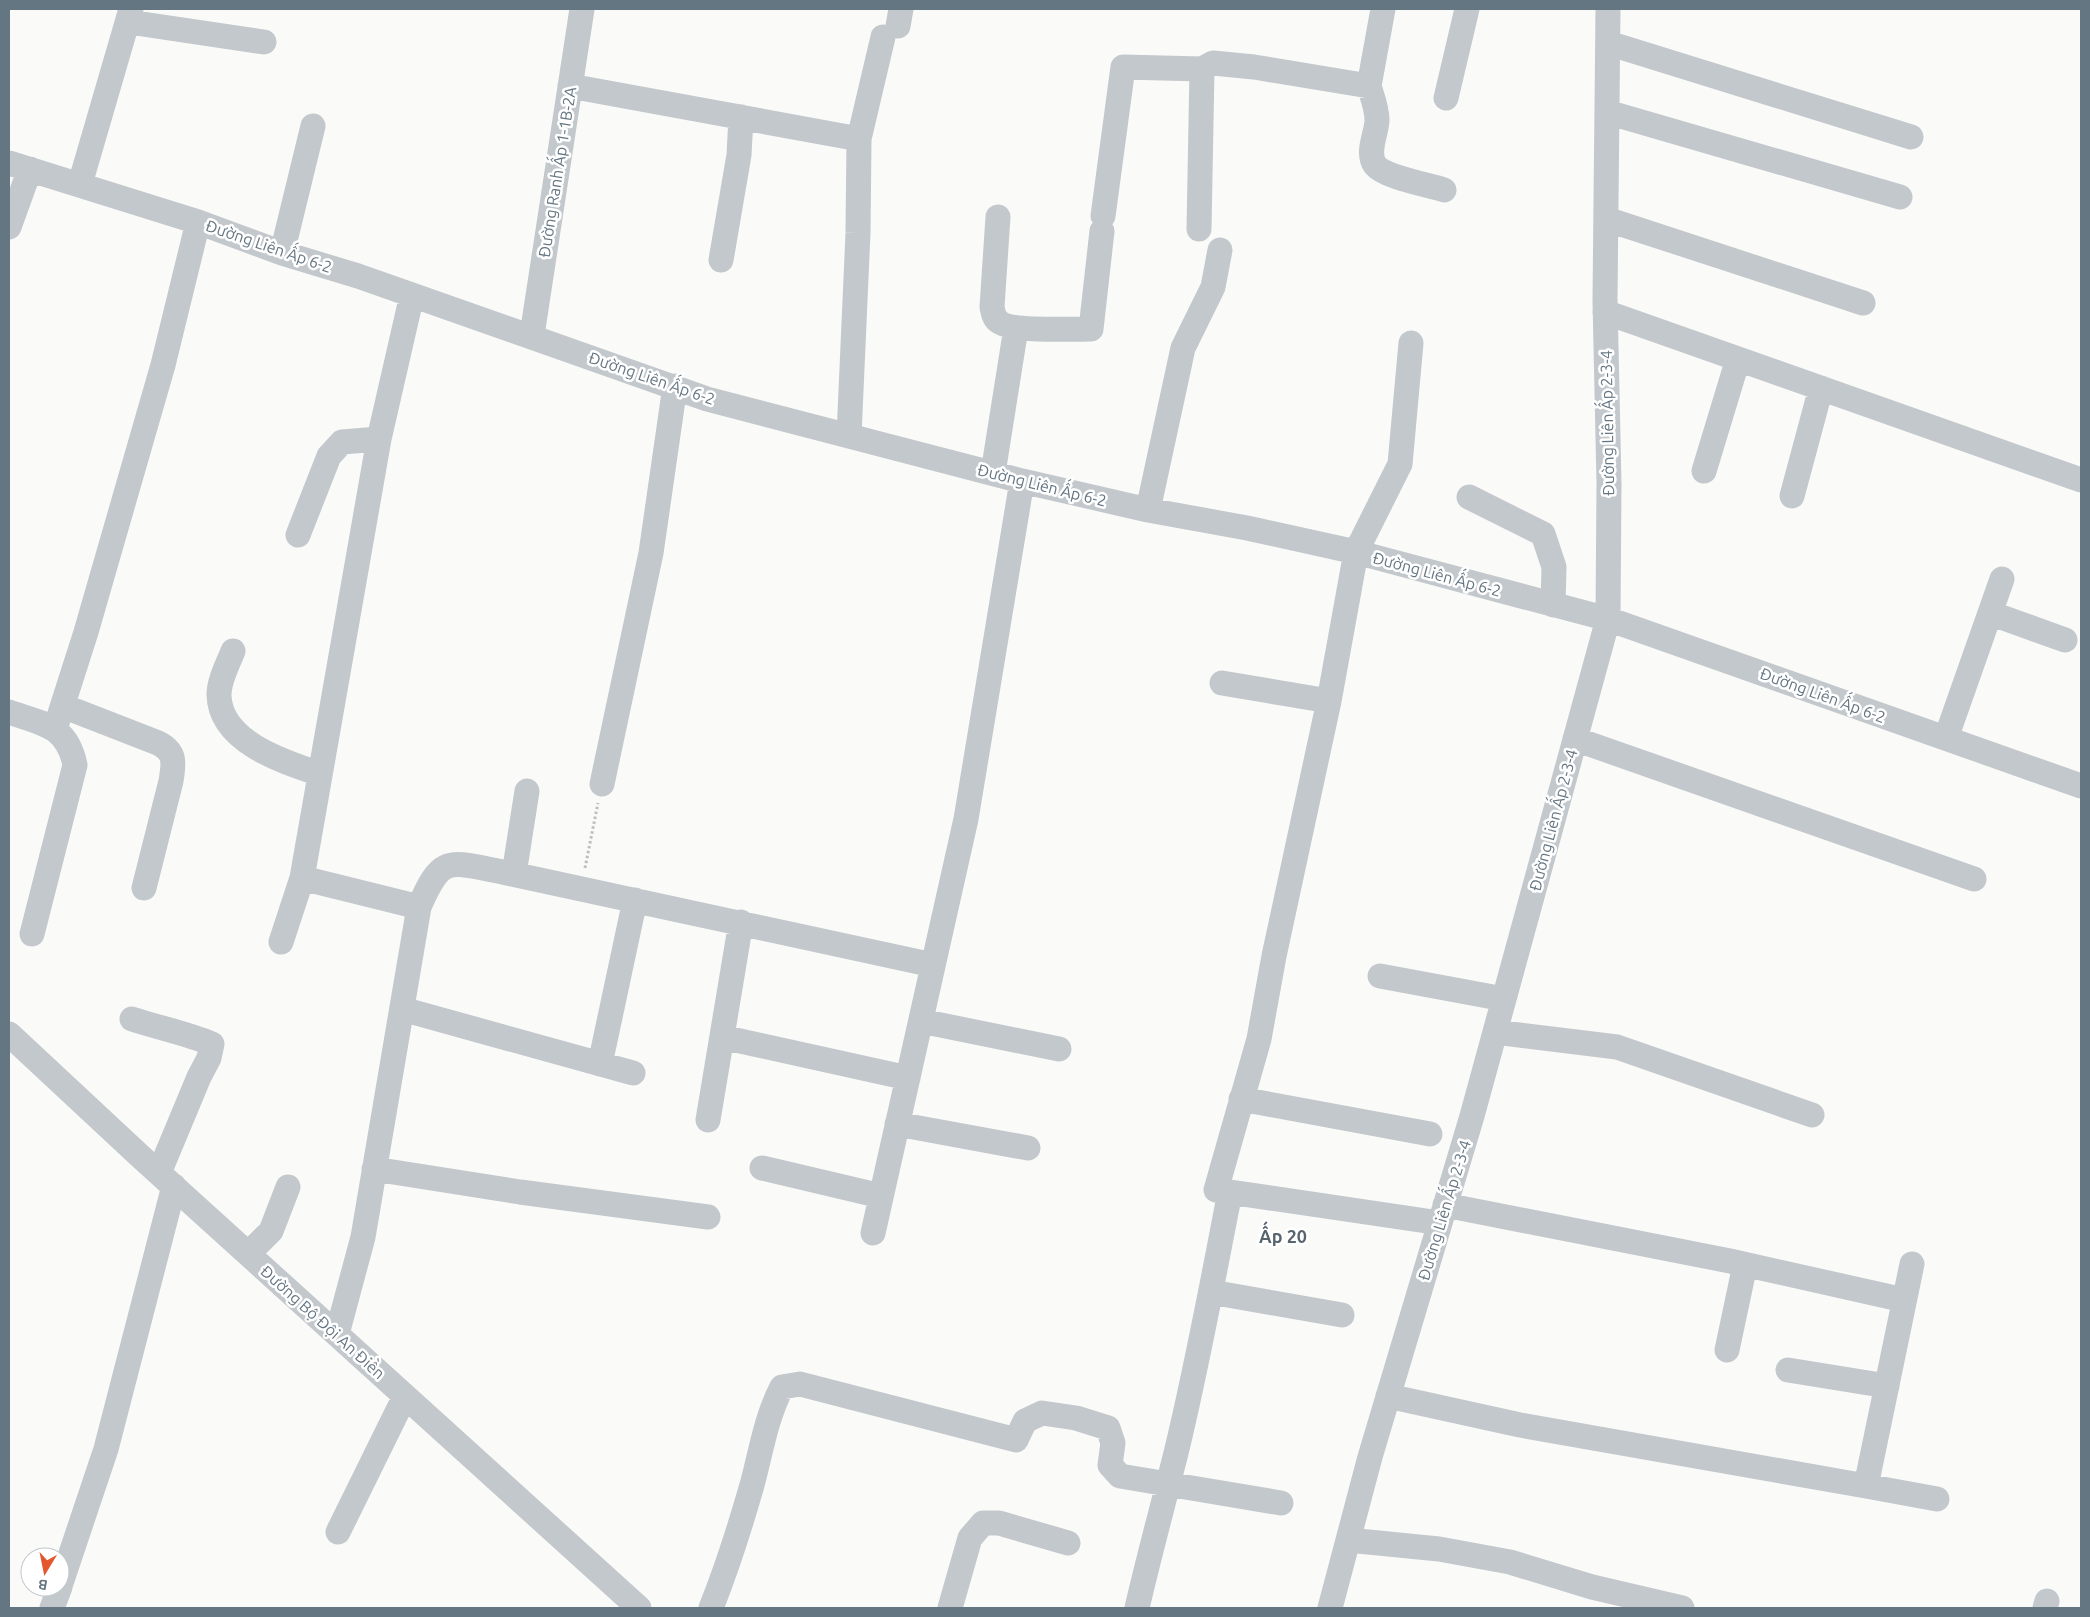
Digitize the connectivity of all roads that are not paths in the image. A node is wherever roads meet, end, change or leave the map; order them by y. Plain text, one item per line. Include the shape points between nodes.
1 (582, 9) edge
2 (1383, 9) edge
3 (1467, 9) edge
4 (1608, 9) edge
5 (130, 16) edge
6 (894, 24) edge
7 (264, 42) dead end
8 (1608, 43) junction
9 (1202, 69) junction
10 (570, 86) junction
11 (1369, 86) junction
12 (1446, 98) dead end
13 (1607, 112) junction
14 (741, 117) junction
15 (314, 126) dead end
16 (1911, 137) dead end
17 (859, 139) junction
18 (19, 166) edge
19 (80, 184) junction
20 (1444, 190) dead end
21 (1900, 197) dead end
22 (998, 217) dead end
23 (1606, 219) junction
24 (198, 222) junction
25 (9, 227) edge
26 (1199, 229) dead end
27 (1220, 250) dead end
28 (282, 252) junction
29 (720, 260) dead end
30 (412, 295) junction
31 (1863, 303) dead end
32 (1605, 312) junction
33 (1016, 328) junction
34 (532, 335) junction
35 (1411, 343) dead end
36 (1738, 359) junction
37 (675, 386) junction
38 (1821, 388) junction
39 (849, 436) junction
40 (379, 439) junction
41 (1704, 470) dead end
42 (993, 473) junction
43 (2081, 480) edge
44 (1022, 481) junction
45 (1792, 496) dead end
46 (1469, 498) dead end
47 (1148, 510) junction
48 (298, 535) dead end
49 (1356, 552) junction
50 (2002, 579) dead end
51 (1553, 605) junction
52 (1990, 613) junction
53 (1608, 619) junction
54 (2064, 640) dead end
55 (233, 651) dead end
56 (1222, 683) dead end
57 (1330, 700) junction
58 (9, 712) edge
59 (59, 717) junction
60 (1946, 738) junction
61 (1575, 739) junction
62 (320, 774) junction
63 (602, 784) road end
64 (2081, 786) edge
65 (528, 792) dead end
66 (514, 874) junction
67 (302, 878) junction
68 (1974, 879) dead end
69 (144, 888) dead end
70 (635, 900) junction
71 (419, 907) junction
72 (741, 922) junction
73 (32, 934) dead end
74 (281, 942) dead end
75 (933, 965) junction
76 (1380, 976) dead end
77 (1504, 999) junction
78 (402, 1009) junction
79 (132, 1019) dead end
80 (921, 1021) junction
81 (1495, 1032) junction
82 (9, 1034) edge
83 (722, 1037) junction
84 (1059, 1049) dead end
85 (600, 1064) junction
86 (633, 1073) dead end
87 (908, 1078) junction
88 (1241, 1099) junction
89 (1812, 1115) dead end
90 (708, 1120) dead end
91 (897, 1124) junction
92 (1430, 1134) dead end
93 (1028, 1148) dead end
94 (762, 1168) dead end
95 (374, 1169) junction
96 (167, 1180) junction
97 (288, 1187) dead end
98 (1230, 1192) junction
99 (881, 1196) junction
100 (1442, 1214) junction
101 (708, 1217) dead end
102 (873, 1233) dead end
103 (248, 1254) junction
104 (1912, 1264) dead end
105 (1745, 1265) junction
106 (1211, 1292) junction
107 (1904, 1300) junction
108 (1342, 1314) dead end
109 (337, 1334) junction
110 (1727, 1350) dead end
111 (1788, 1370) dead end
112 (1887, 1386) junction
113 (405, 1396) junction
114 (1388, 1396) junction
115 (1167, 1483) junction
116 (1866, 1486) junction
117 (1937, 1499) dead end
118 (1281, 1503) dead end
119 (338, 1532) dead end
120 (1348, 1540) junction
121 (1068, 1543) dead end
122 (70, 1556) edge
123 (640, 1608) edge
124 (711, 1608) edge
125 (950, 1608) edge
126 (1138, 1608) edge
127 (1330, 1608) edge
128 (1682, 1608) edge

1 - 10 street, Đường Ranh Ấp 1-1B-2A
2 - 11 street
3 - 12 street
4 - 8 street, Đường Liên Ấp 2-3-4
5 - 7 street
5 - 19 street
6 - 17 street
8 - 13 street, Đường Liên Ấp 2-3-4
8 - 16 street
9 - 11 street via 1214,63 1238,65
9 - 26 street
9 - 33 street via 1123,67 1091,329
10 - 14 street
10 - 34 street, Đường Ranh Ấp 1-1B-2A
11 - 20 street via 1377,118 1372,146 1376,166 1385,172
13 - 21 street
13 - 23 street, Đường Liên Ấp 2-3-4
14 - 17 street
14 - 29 street via 739,155
15 - 28 street
17 - 39 street
18 - 19 street, Đường Liên Ấp 6-2
18 - 25 street
19 - 24 street, Đường Liên Ấp 6-2
22 - 33 street via 992,307 999,323
23 - 31 street
23 - 32 street, Đường Liên Ấp 2-3-4
24 - 28 street, Đường Liên Ấp 6-2
24 - 59 street via 163,365
27 - 47 street via 1213,287 1183,348
28 - 30 street, Đường Liên Ấp 6-2
30 - 34 street, Đường Liên Ấp 6-2
30 - 40 street
32 - 36 street
32 - 53 street, Đường Liên Ấp 2-3-4
33 - 42 street
34 - 37 street, Đường Liên Ấp 6-2
35 - 49 street via 1400,464
36 - 38 street
36 - 41 street
37 - 39 street, Đường Liên Ấp 6-2 via 707,399
37 - 63 street via 651,553
38 - 43 street
38 - 45 street
39 - 42 street, Đường Liên Ấp 6-2
40 - 48 street via 342,442 329,456
40 - 62 street
42 - 44 street, Đường Liên Ấp 6-2
44 - 47 street, Đường Liên Ấp 6-2
44 - 75 street via 966,819
46 - 51 street via 1544,534 1554,567
47 - 49 street, Đường Liên Ấp 6-2
49 - 51 street, Đường Liên Ấp 6-2
49 - 57 street
50 - 52 street
51 - 53 street, Đường Liên Ấp 6-2
52 - 54 street
52 - 60 street
53 - 60 street, Đường Liên Ấp 6-2
53 - 61 street, Đường Liên Ấp 2-3-4
55 - 62 street via 219,694 226,720 260,751
56 - 57 street
57 - 88 street via 1259,1039
58 - 59 street
59 - 69 street via 158,743 171,753 174,764 171,781
59 - 73 street via 75,765
60 - 64 street, Đường Liên Ấp 6-2
61 - 68 street
61 - 77 street, Đường Liên Ấp 2-3-4
62 - 67 street
65 - 66 street
66 - 70 street
66 - 71 street via 458,864 441,868 431,880
67 - 71 street
67 - 74 street
70 - 72 street
70 - 85 street
71 - 78 street
72 - 75 street
72 - 83 street
75 - 80 street
76 - 77 street
77 - 81 street, Đường Liên Ấp 2-3-4
78 - 85 street
78 - 95 street
79 - 96 street via 184,1032 212,1044
80 - 84 street
80 - 87 street
81 - 89 street via 1617,1047
81 - 100 street, Đường Liên Ấp 2-3-4
82 - 96 street, Đường Bộ Đội An Điền
83 - 87 street
83 - 90 street
85 - 86 street
87 - 91 street
88 - 92 street
88 - 98 street via 1216,1190
91 - 93 street
91 - 99 street
94 - 99 street
95 - 101 street
95 - 109 street via 363,1237
96 - 103 street, Đường Bộ Đội An Điền
96 - 122 street via 106,1449
97 - 103 street via 271,1231
98 - 100 street
98 - 106 street
99 - 102 street
100 - 105 street
100 - 114 street, Đường Liên Ấp 2-3-4
103 - 109 street, Đường Bộ Đội An Điền
104 - 107 street
105 - 107 street
105 - 110 street
106 - 108 street
106 - 115 street
107 - 112 street
109 - 113 street, Đường Bộ Đội An Điền
111 - 112 street
112 - 116 street
113 - 119 street
113 - 123 street, Đường Bộ Đội An Điền
114 - 116 street via 1520,1425
114 - 120 street, Đường Liên Ấp 2-3-4
115 - 118 street
115 - 124 street via 1120,1476 1110,1465 1113,1443 1108,1428 1076,1418 1042,1414 1025,1420 1016,1440 800,1384 782,1387 774,1401 746,1504
115 - 126 street
116 - 117 street
120 - 127 street, Đường Liên Ấp 2-3-4
120 - 128 street via 1510,1562 1592,1587
121 - 125 street via 999,1523 983,1523 970,1538

